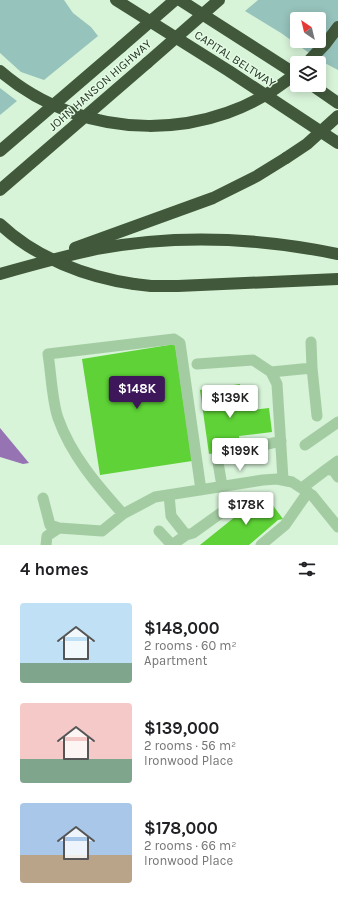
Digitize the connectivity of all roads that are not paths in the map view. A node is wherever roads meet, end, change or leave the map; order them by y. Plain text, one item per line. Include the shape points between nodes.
1 (116, 0) edge
2 (175, 0) edge
3 (180, 0) edge
4 (219, 0) edge
5 (338, 27) edge
6 (314, 56) edge
7 (0, 71) edge
8 (290, 71) edge
9 (290, 78) edge
10 (322, 92) edge
11 (338, 103) edge
12 (338, 116) edge
13 (338, 143) edge
14 (0, 151) edge
15 (0, 190) edge
16 (0, 224) edge
17 (338, 254) edge
18 (0, 274) edge
19 (338, 279) edge
20 (311, 342) dead end
21 (198, 364) dead end
22 (312, 368) junction
23 (272, 372) junction
24 (317, 416) dead end
25 (338, 422) edge
26 (281, 441) junction
27 (305, 445) dead end
28 (338, 461) edge
29 (327, 469) junction
30 (338, 477) edge
31 (283, 479) junction
32 (222, 486) junction
33 (201, 490) junction
34 (305, 490) junction
35 (169, 495) junction
36 (43, 498) dead end
37 (232, 505) dead end
38 (123, 514) junction
39 (338, 526) edge
40 (59, 528) junction
41 (159, 531) dead end
42 (186, 536) junction
43 (46, 545) edge
44 (261, 545) edge

1 - 13 highway, CAPITAL BELTWAY
2 - 14 highway, JOHN HANSON HIGHWAY, bridge
3 - 8 highway, CAPITAL BELTWAY
4 - 15 highway, JOHN HANSON HIGHWAY, bridge
5 - 6 highway
7 - 9 highway, bridge via 37,98 68,112 121,125 157,126 225,114 257,99
10 - 11 highway
12 - 18 highway, bridge via 307,144 286,158 213,198
16 - 19 highway, bridge via 20,241 65,265 88,274 134,284 178,286
17 - 18 highway via 289,246 197,239 97,249
20 - 22 street
21 - 23 street via 253,360
22 - 23 street
22 - 24 street
23 - 26 street via 277,384
25 - 27 street
26 - 31 street
26 - 32 street via 222,455 218,462
28 - 29 street
29 - 30 street via 334,471
29 - 34 street
31 - 32 street
31 - 34 street
32 - 33 street
33 - 35 street
33 - 38 street via 180,343 174,339 48,354 57,416 68,443 91,479
34 - 39 street
34 - 44 street via 285,525
35 - 38 street via 155,497
35 - 42 street via 171,516
36 - 40 street via 50,524
37 - 42 street
38 - 40 street via 102,531
40 - 43 street via 47,536
41 - 42 street via 172,544

